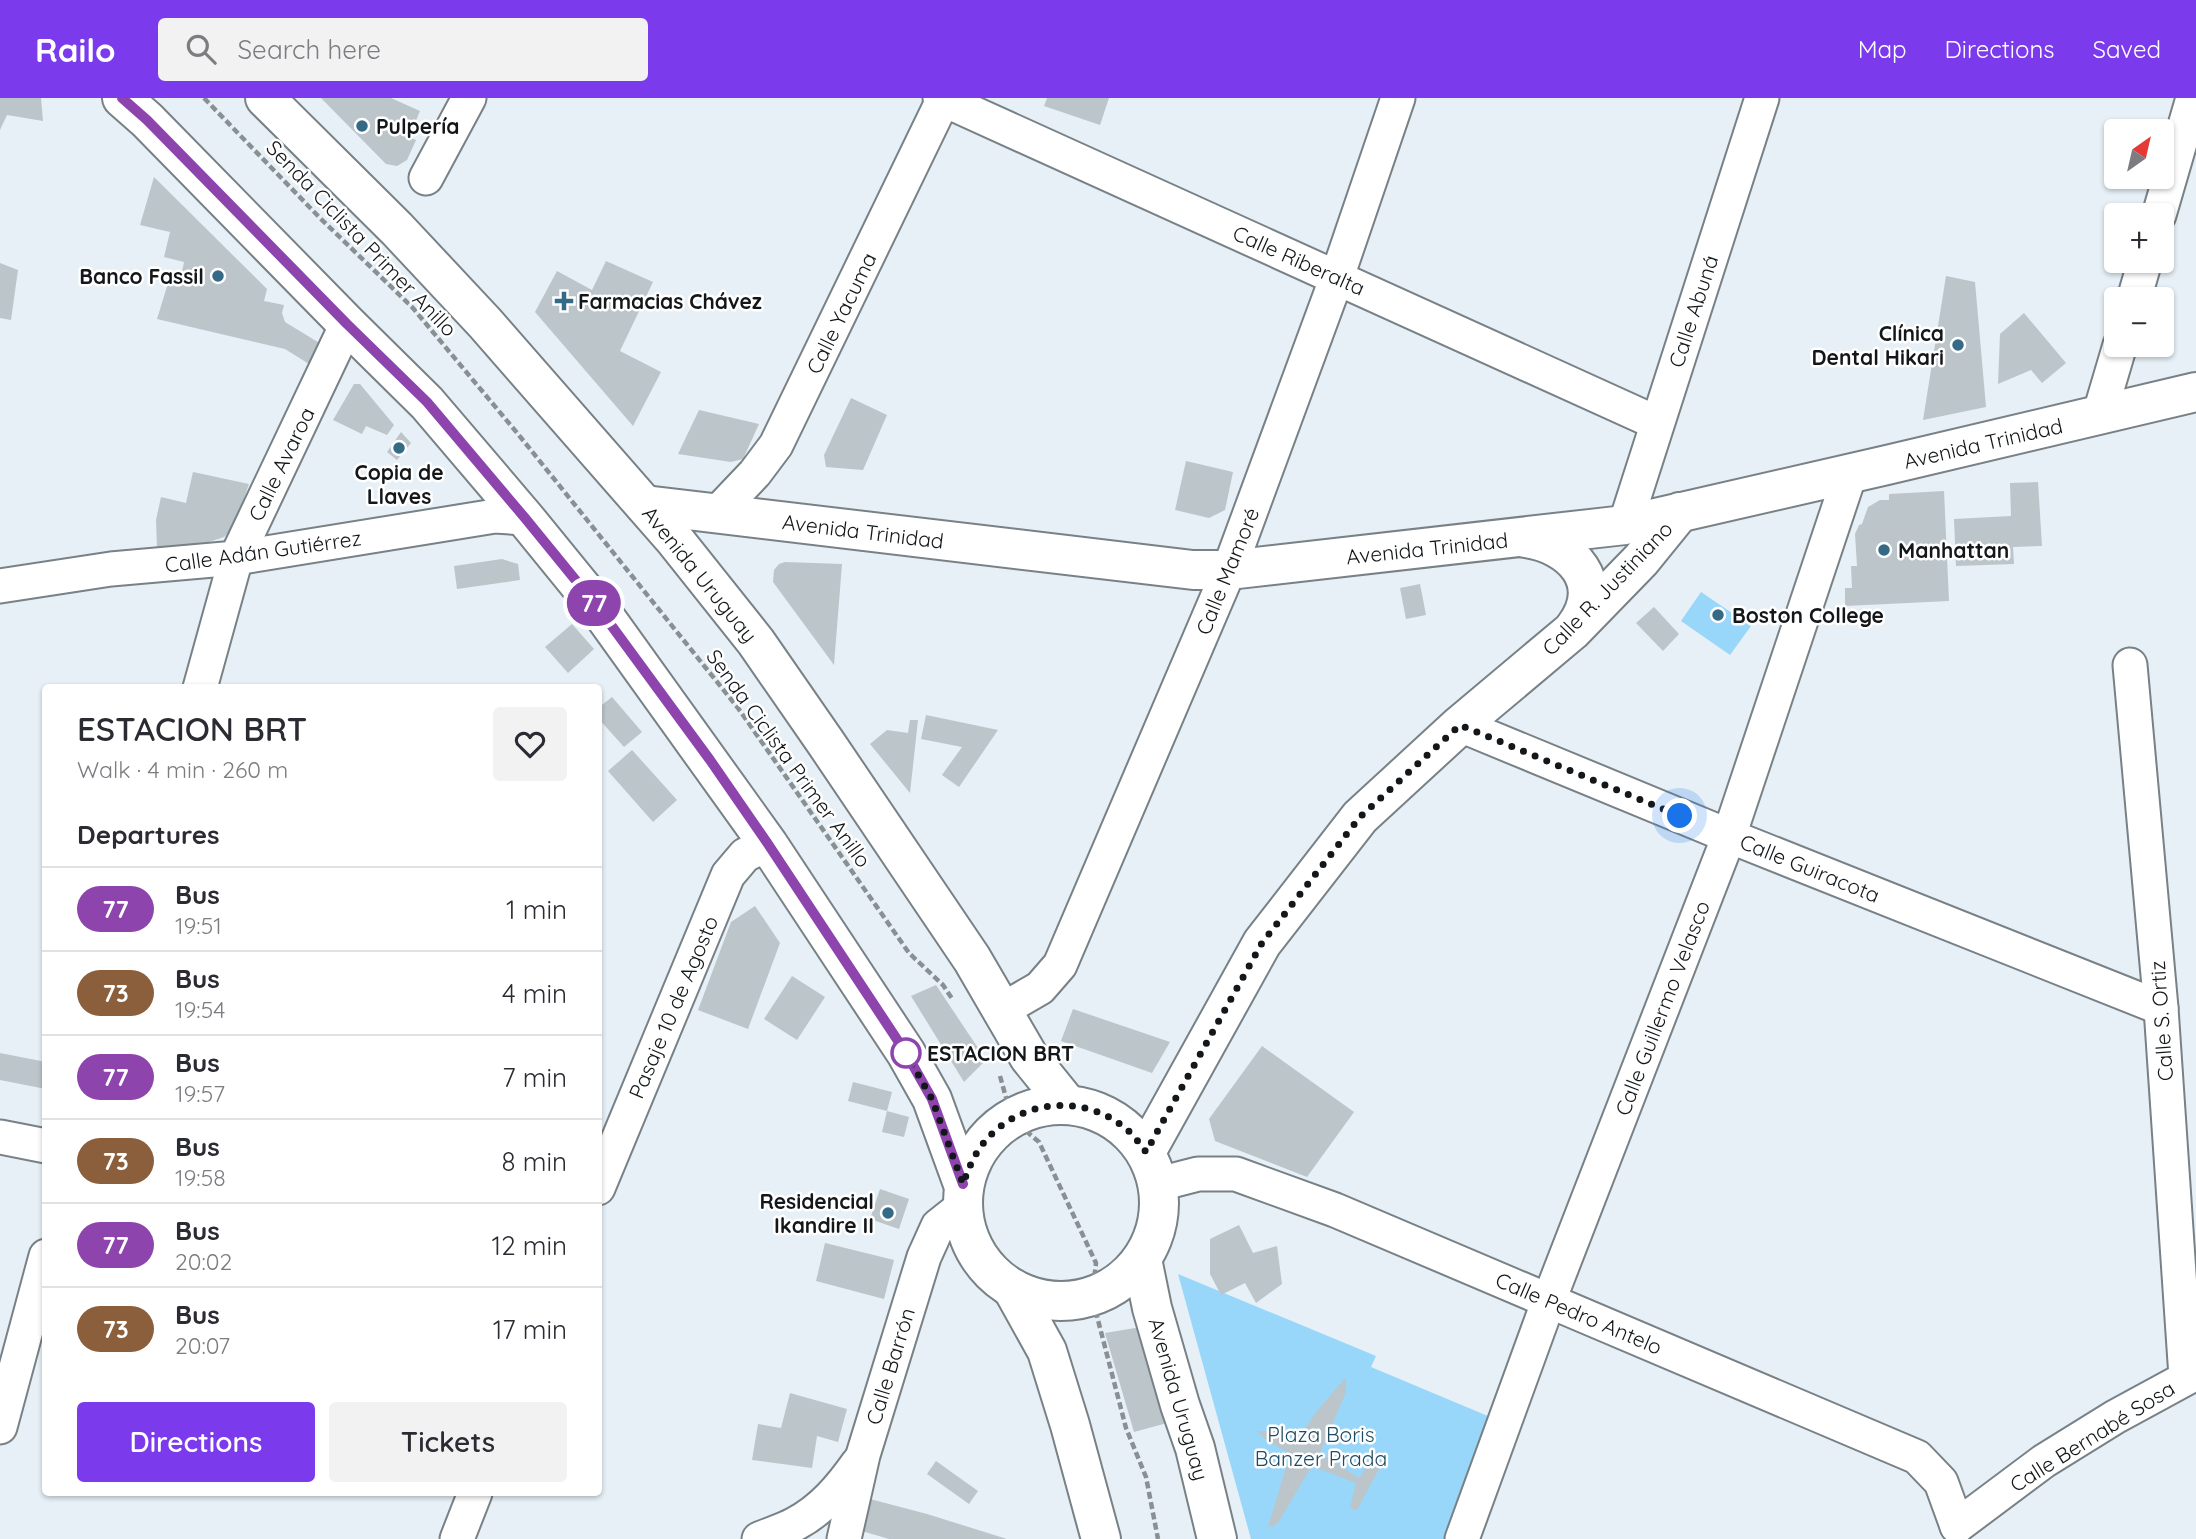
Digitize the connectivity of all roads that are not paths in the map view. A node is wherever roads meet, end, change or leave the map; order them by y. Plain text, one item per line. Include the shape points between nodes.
1 (122, 98) edge
2 (265, 98) edge
3 (470, 98) edge
4 (943, 98) edge
5 (1398, 98) edge
6 (1762, 98) edge
7 (2193, 98) edge
8 (426, 178) dead end
9 (2162, 203) edge
10 (1336, 277) junction
11 (347, 324) junction
12 (2116, 357) edge
13 (2196, 391) edge
14 (2099, 416) junction
15 (1657, 423) junction
16 (1850, 474) junction
17 (646, 505) junction
18 (1680, 512) junction
19 (716, 514) junction
20 (525, 518) junction
21 (1625, 525) junction
22 (1520, 538) junction
23 (236, 558) junction
24 (1229, 570) junction
25 (0, 586) edge
26 (1572, 631) junction
27 (2130, 665) dead end
28 (201, 684) edge
29 (1460, 725) junction
30 (1729, 836) junction
31 (768, 844) junction
32 (2161, 1008) junction
33 (1002, 1010) junction
34 (1067, 1104) junction
35 (610, 1126) edge
36 (0, 1137) edge
37 (42, 1145) edge
38 (602, 1167) edge
39 (1153, 1168) junction
40 (963, 1196) junction
41 (1142, 1259) junction
42 (42, 1286) edge
43 (1012, 1288) junction
44 (1549, 1300) junction
45 (34, 1345) edge
46 (2191, 1375) edge
47 (0, 1427) edge
48 (863, 1455) junction
49 (474, 1496) edge
50 (1955, 1532) edge
51 (457, 1539) edge
52 (760, 1539) edge
53 (844, 1539) edge
54 (1101, 1539) edge
55 (1217, 1539) edge
56 (1462, 1539) edge

1 - 11 main road
2 - 17 main road, Avenida Uruguay via 397,229
3 - 8 street
4 - 10 street, Calle Riberalta
4 - 19 street, Calle Yacuma via 776,445
5 - 10 street, Calle Mamoré
6 - 15 street, Calle Abuná
7 - 9 street
10 - 15 street, Calle Riberalta
10 - 24 street, Calle Mamoré
11 - 20 main road via 427,402
11 - 23 street, Calle Avaroa
12 - 14 street
13 - 14 main road, Avenida Trinidad
14 - 16 main road, Avenida Trinidad
15 - 21 street, Calle Abuná
16 - 18 main road, Avenida Trinidad
16 - 30 street, Calle Guillermo Velasco
17 - 19 main road, Avenida Trinidad
17 - 33 main road, Avenida Uruguay via 756,642
18 - 21 main road, Avenida Trinidad
18 - 26 main road, Calle R. Justiniano
19 - 24 main road, Avenida Trinidad via 1179,569
20 - 23 street, Calle Adán Gutiérrez via 495,516
20 - 31 main road via 600,610
21 - 22 main road, Avenida Trinidad
22 - 24 main road, Avenida Trinidad
22 - 26 main road via 1554,545 1567,553 1583,574 1589,596 1584,616
23 - 25 street, Calle Adán Gutiérrez via 111,569
23 - 28 street, Calle Avaroa
24 - 33 street, Calle Mamoré via 1060,965 1040,988
26 - 29 main road, Calle R. Justiniano
27 - 32 street, Calle S. Ortiz
29 - 30 street, Calle Guiracota
29 - 39 main road, Calle R. Justiniano via 1360,817 1262,943
30 - 32 street, Calle Guiracota
30 - 44 street, Calle Guillermo Velasco
31 - 35 street, Pasaje 10 de Agosto via 745,855 728,875
31 - 40 main road via 919,1073 940,1119
32 - 46 street, Calle S. Ortiz
33 - 34 main road, Avenida Uruguay via 1029,1057
34 - 39 main road via 1098,1111 1126,1128
34 - 40 main road via 1043,1106 996,1130 971,1163
35 - 38 street, Pasaje 10 de Agosto
36 - 37 street
39 - 41 main road via 1160,1210
39 - 44 street, Calle Pedro Antelo via 1236,1174 1335,1210
40 - 43 main road via 969,1239 986,1267
40 - 48 street, Calle Barrón via 938,1226 924,1257
41 - 43 main road via 1114,1287 1074,1301 1055,1302
41 - 55 main road, Avenida Uruguay
42 - 45 street
43 - 54 main road via 1047,1350
44 - 50 street, Calle Pedro Antelo via 1917,1457 1941,1482
44 - 56 street, Calle Guillermo Velasco
45 - 47 street
46 - 50 street, Calle Bernabé Sosa via 2044,1461
48 - 52 street via 838,1490 818,1507 796,1524
48 - 53 street, Calle Barrón
49 - 51 street

